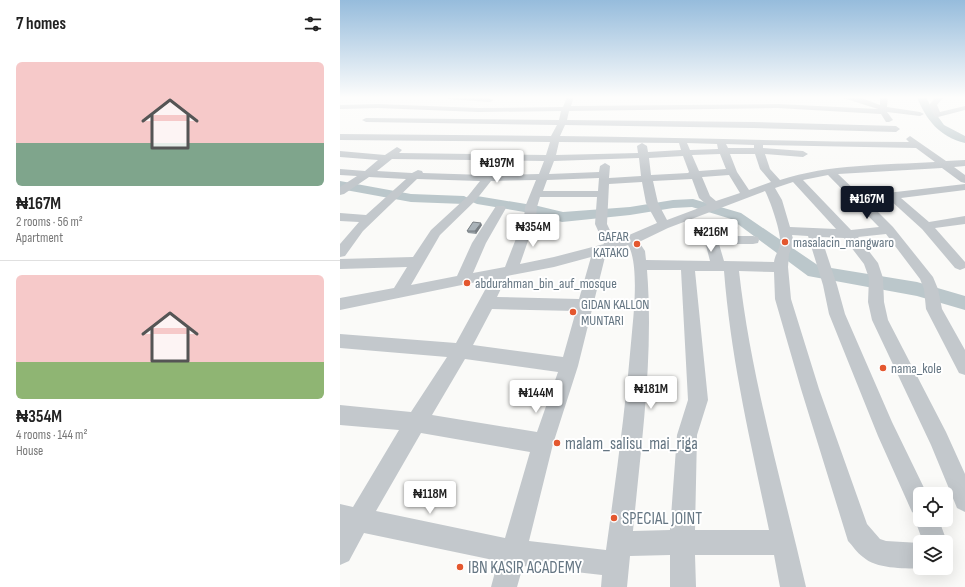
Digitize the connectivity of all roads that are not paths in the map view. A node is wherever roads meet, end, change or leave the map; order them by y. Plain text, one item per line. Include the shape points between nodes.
1 (361, 124) edge
2 (427, 124) edge
3 (466, 124) edge
4 (522, 124) edge
5 (561, 124) edge
6 (605, 124) edge
7 (643, 124) edge
8 (657, 124) edge
9 (787, 124) edge
10 (814, 124) edge
11 (825, 124) edge
12 (893, 124) edge
13 (679, 125) junction
14 (717, 125) junction
15 (753, 125) joint
16 (828, 128) junction
17 (896, 129) junction
18 (341, 137) edge
19 (412, 138) junction
20 (452, 138) junction
21 (555, 138) junction
22 (607, 139) junction
23 (642, 140) junction
24 (681, 140) junction
25 (720, 141) junction
26 (796, 143) junction
27 (847, 145) junction
28 (917, 145) junction
29 (758, 147) junction
30 (508, 148) junction
31 (725, 151) junction
32 (686, 153) junction
33 (340, 154) edge
34 (434, 156) junction
35 (643, 156) junction
36 (388, 157) junction
37 (606, 157) junction
38 (550, 158) junction
39 (965, 163) edge
40 (942, 164) junction
41 (808, 165) junction
42 (871, 169) junction
43 (340, 172) edge
44 (732, 172) junction
45 (830, 172) junction
46 (367, 174) junction
47 (694, 175) junction
48 (414, 177) junction
49 (487, 178) junction
50 (542, 178) junction
51 (604, 178) junction
52 (795, 178) junction
53 (646, 180) junction
54 (965, 180) edge
55 (773, 184) junction
56 (965, 187) edge
57 (347, 188) edge
58 (536, 194) junction
59 (603, 194) junction
60 (746, 194) junction
61 (892, 196) junction
62 (860, 200) junction
63 (712, 207) junction
64 (500, 208) dead end
65 (340, 217) edge
66 (369, 219) junction
67 (965, 220) edge
68 (664, 225) junction
69 (926, 226) junction
70 (732, 228) dead end
71 (889, 230) junction
72 (813, 232) junction
73 (848, 234) junction
74 (631, 240) junction
75 (711, 240) junction
76 (753, 240) dead end
77 (605, 248) junction
78 (784, 249) junction
79 (340, 253) edge
80 (416, 262) junction
81 (340, 264) edge
82 (640, 265) junction
83 (688, 266) junction
84 (724, 266) junction
85 (963, 267) edge
86 (507, 270) junction
87 (463, 279) junction
88 (399, 292) junction
89 (345, 302) edge
90 (488, 303) junction
91 (585, 305) junction
92 (340, 316) edge
93 (340, 341) edge
94 (462, 351) junction
95 (569, 366) junction
96 (965, 367) edge
97 (340, 415) edge
98 (416, 422) junction
99 (543, 444) junction
100 (913, 489) edge
101 (965, 500) edge
102 (350, 518) edge
103 (682, 542) junction
104 (784, 543) junction
105 (340, 552) edge
106 (514, 552) junction
107 (913, 556) edge
108 (617, 565) edge
109 (504, 587) edge
110 (683, 587) edge
111 (793, 587) edge

1 - 18 street
2 - 19 street
3 - 20 street
4 - 30 street
5 - 21 street
6 - 22 street
7 - 23 street
8 - 13 street
9 - 26 street
10 - 16 street
11 - 16 street
12 - 17 street
13 - 14 street
13 - 24 street
14 - 15 street
14 - 25 street
15 - 29 street
16 - 17 street
16 - 27 street
17 - 28 street
18 - 19 street
19 - 20 street
19 - 36 street
20 - 30 street
20 - 34 street
21 - 22 street
21 - 30 street
21 - 38 street
22 - 23 street
22 - 37 street
23 - 24 street
23 - 35 street
24 - 25 street
24 - 32 street
25 - 29 street
25 - 31 street
26 - 27 street
26 - 29 street
26 - 41 street
27 - 28 street
27 - 42 street
28 - 40 street
29 - 31 street
29 - 41 street
29 - 55 street via 765,171
30 - 34 street
30 - 38 street
30 - 49 street
31 - 32 street
31 - 44 street
32 - 35 street
32 - 47 street
33 - 36 street
34 - 36 street
34 - 48 street
35 - 37 street
35 - 53 street
36 - 46 street
37 - 38 street
37 - 51 street
38 - 50 street
39 - 40 street
40 - 42 street
40 - 54 street
41 - 45 street
41 - 52 street
42 - 45 street
43 - 46 street
44 - 47 street
44 - 60 street
45 - 62 street
46 - 48 street
46 - 57 street
47 - 53 street
47 - 63 street
48 - 49 street
48 - 66 street
49 - 50 street
49 - 80 street via 472,198 435,233
50 - 51 street
50 - 58 street
51 - 53 street
51 - 59 street
52 - 55 street
52 - 73 street
53 - 68 street via 653,206
55 - 60 street
55 - 78 street
56 - 61 street
58 - 59 street
58 - 86 street
59 - 77 street via 601,217
60 - 63 street
61 - 62 street
61 - 69 street
62 - 71 street
63 - 68 street
64 - 87 street via 479,243
65 - 66 street
66 - 79 street
67 - 69 street
68 - 74 street
69 - 85 street
70 - 75 street via 707,226
71 - 73 street
71 - 96 street via 918,266 931,293 934,309
72 - 73 street
72 - 78 street
72 - 100 street via 837,314
73 - 101 street via 871,263 880,320 939,439
74 - 77 street
74 - 82 street via 638,251
75 - 76 street
75 - 84 street
77 - 86 street via 554,262
77 - 91 street
78 - 84 street
78 - 107 street via 783,299 857,532 872,549 886,554
80 - 81 street
80 - 88 street
82 - 83 street
82 - 108 street via 642,302 637,391
83 - 84 street
83 - 103 street via 698,400 687,435
84 - 104 street via 749,394
86 - 87 street
86 - 90 street
87 - 88 street
88 - 89 street
89 - 92 street
90 - 91 street
90 - 94 street
91 - 95 street
93 - 94 street
94 - 95 street
94 - 98 street
95 - 99 street
97 - 98 street
98 - 99 street
98 - 102 street
99 - 106 street
102 - 105 street
102 - 106 street
103 - 104 street
103 - 108 street
103 - 110 street
104 - 111 street
106 - 108 street
106 - 109 street

